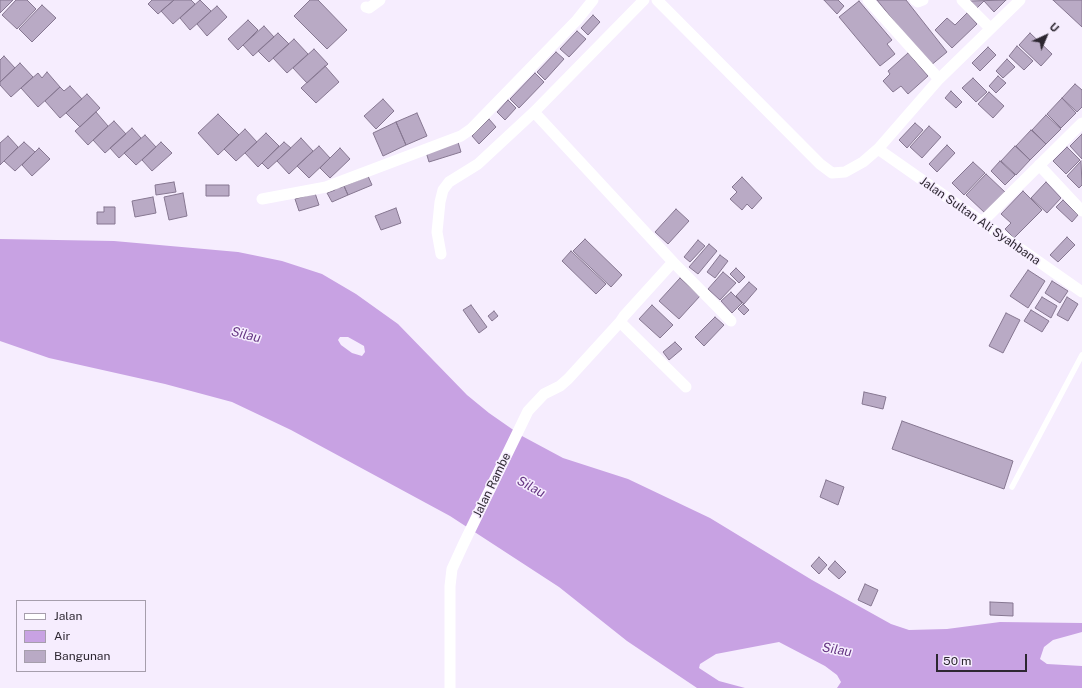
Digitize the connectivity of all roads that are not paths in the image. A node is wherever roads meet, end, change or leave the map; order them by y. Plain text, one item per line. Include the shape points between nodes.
1 (380, 0) edge
2 (593, 0) edge
3 (644, 0) edge
4 (657, 0) edge
5 (868, 0) edge
6 (915, 0) edge
7 (923, 0) edge
8 (962, 0) edge
9 (1020, 0) edge
10 (366, 7) dead end
11 (990, 28) junction
12 (939, 79) junction
13 (534, 112) junction
14 (1082, 123) edge
15 (878, 149) junction
16 (1039, 165) junction
17 (262, 199) dead end
18 (1082, 211) edge
19 (982, 222) junction
20 (441, 254) dead end
21 (673, 262) junction
22 (1082, 292) edge
23 (730, 321) dead end
24 (620, 322) junction
25 (1082, 355) edge
26 (686, 387) dead end
27 (1012, 487) dead end
28 (450, 688) edge

1 - 10 street via 369,8
2 - 17 street via 577,20 471,129 460,136 326,187
3 - 13 street
4 - 15 street via 832,174 845,172 863,162
5 - 12 street
6 - 7 street
8 - 11 street
9 - 11 street
11 - 12 street
12 - 15 street
13 - 20 street via 478,164 449,182 443,190 438,232
13 - 21 street
14 - 16 street
15 - 19 street, Jalan Sultan Ali Syahbana
16 - 18 street
16 - 19 street
19 - 22 street, Jalan Sultan Ali Syahbana
21 - 23 street
21 - 24 street, Jalan Rambe
24 - 26 street
24 - 28 street, Jalan Rambe via 568,379 544,394 528,411 463,545 452,570 450,586
25 - 27 lane

